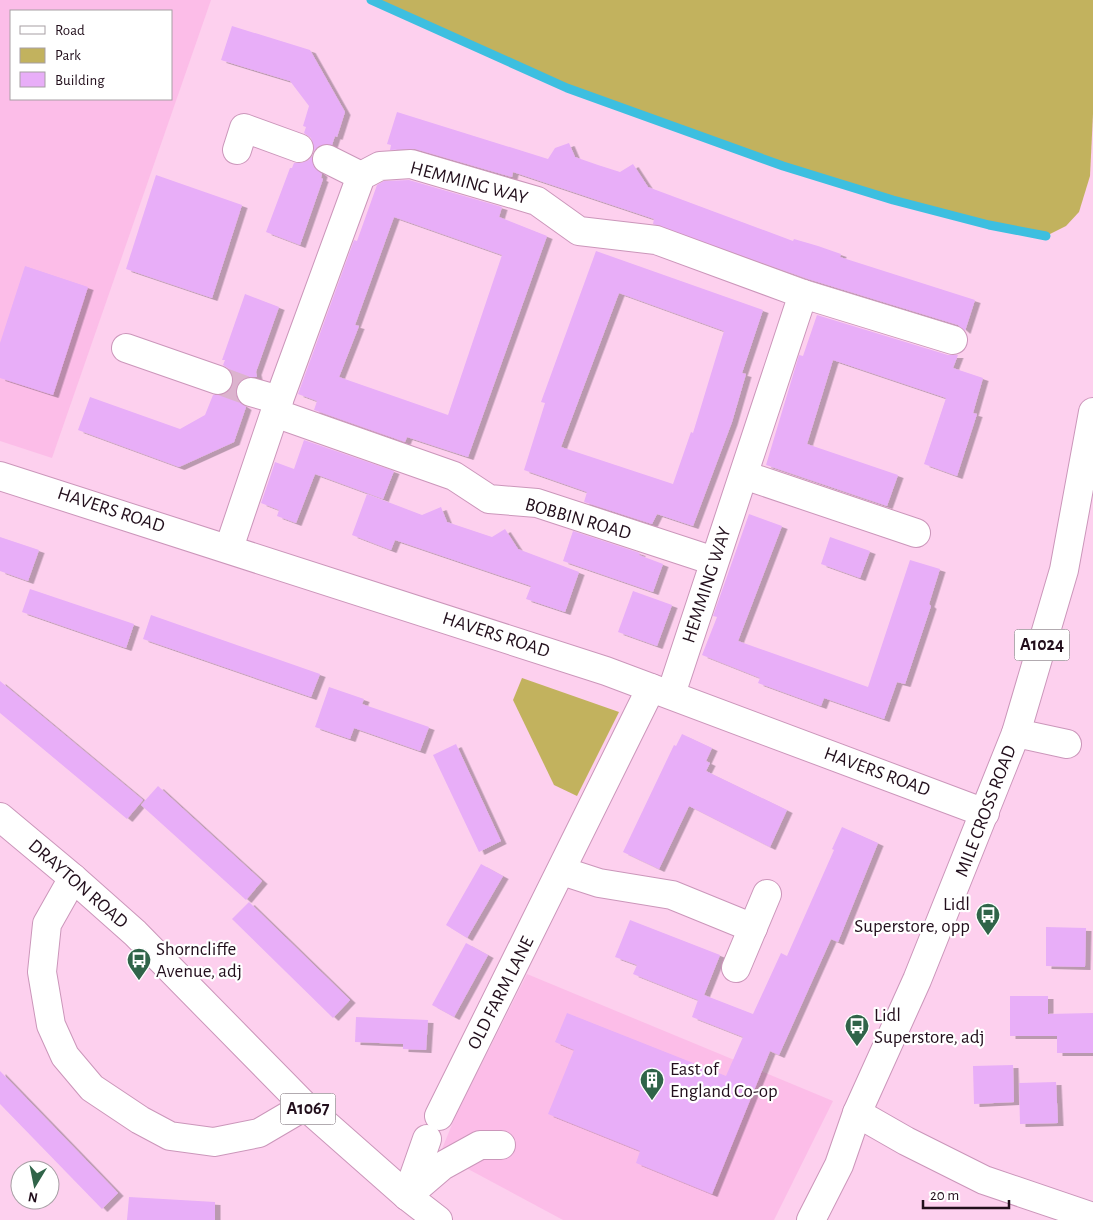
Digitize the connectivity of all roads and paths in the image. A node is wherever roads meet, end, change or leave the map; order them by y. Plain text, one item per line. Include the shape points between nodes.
1 (298, 148) dead end
2 (237, 150) dead end
3 (327, 159) dead end
4 (361, 176) junction
5 (803, 294) junction
6 (953, 340) dead end
7 (126, 348) dead end
8 (218, 380) tunnel mouth
9 (251, 392) tunnel mouth
10 (277, 407) junction
11 (1093, 412) edge
12 (744, 475) junction
13 (0, 476) edge
14 (916, 533) dead end
15 (229, 548) junction
16 (714, 562) junction
17 (661, 691) junction
18 (1016, 733) junction
19 (1067, 744) dead end
20 (986, 813) junction
21 (0, 817) edge
22 (562, 871) junction
23 (74, 878) junction
24 (767, 894) dead end
25 (753, 928) junction
26 (736, 968) dead end
27 (305, 1106) junction
28 (857, 1113) junction
29 (501, 1145) dead end
30 (419, 1211) edge
31 (1093, 1217) edge
32 (811, 1220) edge

1 - 2 street via 244,128
3 - 4 street
4 - 5 street, HEMMING WAY via 380,166 411,164 537,201 579,231 656,240
4 - 10 street
5 - 6 street, HEMMING WAY
5 - 12 street, HEMMING WAY
7 - 8 street
9 - 10 street, BOBBIN ROAD
10 - 15 street
10 - 16 street, BOBBIN ROAD via 454,476 489,498 537,503
11 - 18 street, MILE CROSS ROAD / A1024 via 1064,570
12 - 14 street
12 - 16 street, HEMMING WAY
13 - 15 street, HAVERS ROAD
15 - 17 street, HAVERS ROAD
16 - 17 street, HEMMING WAY
17 - 20 street, HAVERS ROAD
17 - 22 street, OLD FARM LANE
18 - 19 street
18 - 20 street, MILE CROSS ROAD / A1024
20 - 28 street, MILE CROSS ROAD / A1024 via 917,980
21 - 23 street, DRAYTON ROAD / A1067
22 - 25 street via 599,884 672,895
22 - 30 street, OLD FARM LANE via 433,1127
23 - 27 street, DRAYTON ROAD / A1067 via 147,946
23 - 27 street via 47,924 42,972 51,1025 65,1056 92,1088 170,1136 214,1142 259,1133
24 - 25 street
25 - 26 street
27 - 30 street, DRAYTON ROAD / A1067
28 - 31 street via 984,1180
28 - 32 street, MILE CROSS ROAD / A1024 via 839,1165
29 - 30 street via 480,1145 442,1166

